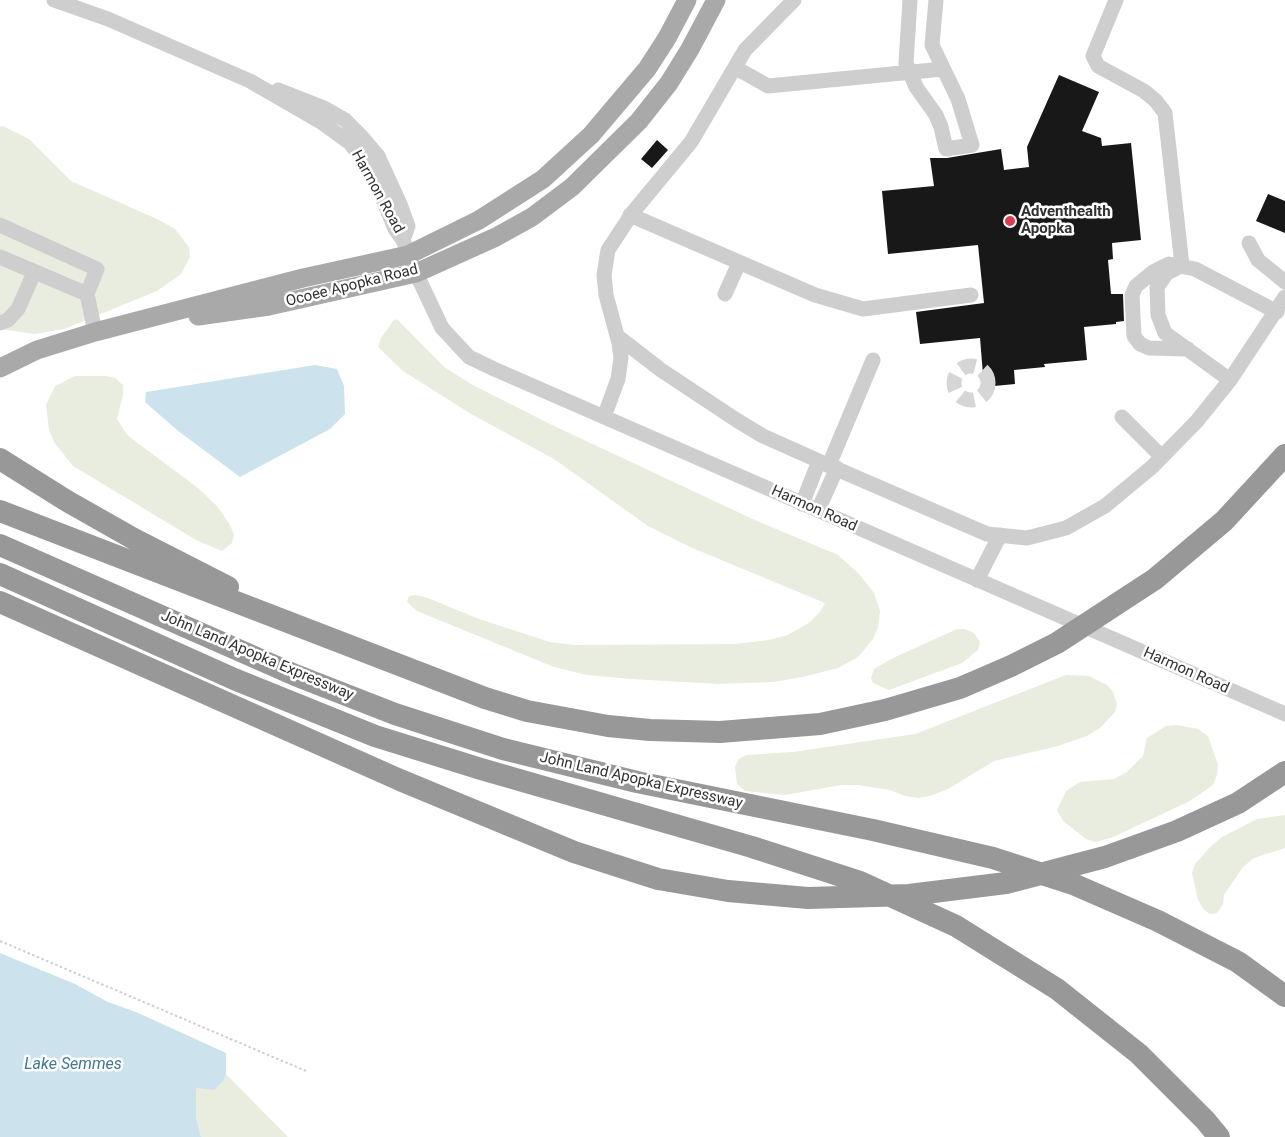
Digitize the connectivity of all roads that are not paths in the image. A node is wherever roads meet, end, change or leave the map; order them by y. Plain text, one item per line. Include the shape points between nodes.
1 (54, 0) edge
2 (687, 0) edge
3 (716, 0) edge
4 (794, 0) edge
5 (910, 0) edge
6 (936, 0) edge
7 (1116, 0) edge
8 (736, 68) junction
9 (943, 68) junction
10 (909, 72) junction
11 (630, 216) junction
12 (0, 226) edge
13 (1249, 242) dead end
14 (406, 248) junction
15 (0, 257) edge
16 (739, 263) junction
17 (1182, 265) junction
18 (34, 273) junction
19 (416, 273) junction
20 (1285, 282) edge
21 (86, 294) junction
22 (725, 294) dead end
23 (971, 295) dead end
24 (1285, 297) edge
25 (1277, 312) junction
26 (0, 323) edge
27 (114, 327) junction
28 (95, 332) junction
29 (617, 336) junction
30 (1188, 349) junction
31 (874, 360) dead end
32 (0, 368) edge
33 (1230, 380) junction
34 (604, 417) junction
35 (1122, 417) dead end
36 (1285, 456) edge
37 (1162, 457) junction
38 (0, 459) edge
39 (825, 463) junction
40 (802, 504) junction
41 (818, 510) junction
42 (0, 511) edge
43 (1000, 535) junction
44 (0, 545) edge
45 (0, 574) edge
46 (977, 580) junction
47 (0, 602) edge
48 (308, 630) junction
49 (1285, 714) edge
50 (1285, 772) edge
51 (1285, 996) edge
52 (1219, 1137) edge

1 - 14 street, Harmon Road via 108,19 250,81 321,122 350,143 371,174
2 - 14 main road, Ocoee Apopka Road via 647,69 591,135 543,179 479,220
3 - 19 main road, Ocoee Apopka Road via 669,82 608,154 572,187 532,217 496,237
4 - 8 street via 752,41
5 - 10 street via 906,63
6 - 9 street via 932,45
7 - 17 street via 1093,56 1098,66 1144,91 1164,113
8 - 10 street via 768,86
8 - 11 street via 691,142
9 - 10 street
9 - 10 street via 958,99 972,145 946,149 936,115
11 - 16 street
11 - 29 street via 608,250 604,275
12 - 21 street via 97,269
13 - 20 street via 1258,260
14 - 19 street, Harmon Road
14 - 27 main road, Ocoee Apopka Road
15 - 18 street
16 - 22 street
16 - 23 street via 815,295 863,309
17 - 25 street
17 - 30 street via 1161,280 1157,297 1158,315 1165,333
17 - 30 street via 1169,264 1136,286 1132,296 1134,336 1140,344 1150,348
18 - 21 street
18 - 26 street via 18,309 8,320
19 - 27 main road, Ocoee Apopka Road via 269,306
19 - 34 street, Harmon Road via 442,328 469,357
21 - 28 street
24 - 25 street
25 - 33 street
27 - 28 main road, Ocoee Apopka Road
28 - 32 main road, Ocoee Apopka Road via 37,350
29 - 34 street via 621,358 618,379
29 - 39 street via 661,370 738,421 763,436
30 - 33 street
31 - 39 street
33 - 37 street
34 - 40 street, Harmon Road
35 - 37 street
36 - 48 highway via 1251,494 1192,550 1155,579 1057,643 968,684 885,710 792,727 685,732 608,726 527,711
37 - 43 street via 1105,506 1066,528 1027,538
38 - 48 highway via 134,539
39 - 40 street
39 - 41 street
39 - 43 street via 987,534
40 - 41 street, Harmon Road
41 - 46 street, Harmon Road
42 - 48 highway
43 - 46 street
44 - 51 highway, John Land Apopka Expressway via 295,675 395,714 503,749 637,782 993,858 1073,884 1158,921 1238,962
45 - 52 highway, John Land Apopka Expressway via 234,678 375,736 860,882 956,926 1057,988 1139,1054
46 - 49 street, Harmon Road
47 - 50 highway via 400,780 574,852 658,879 728,892 808,898 909,895 1013,882 1105,857 1208,818 1238,803

